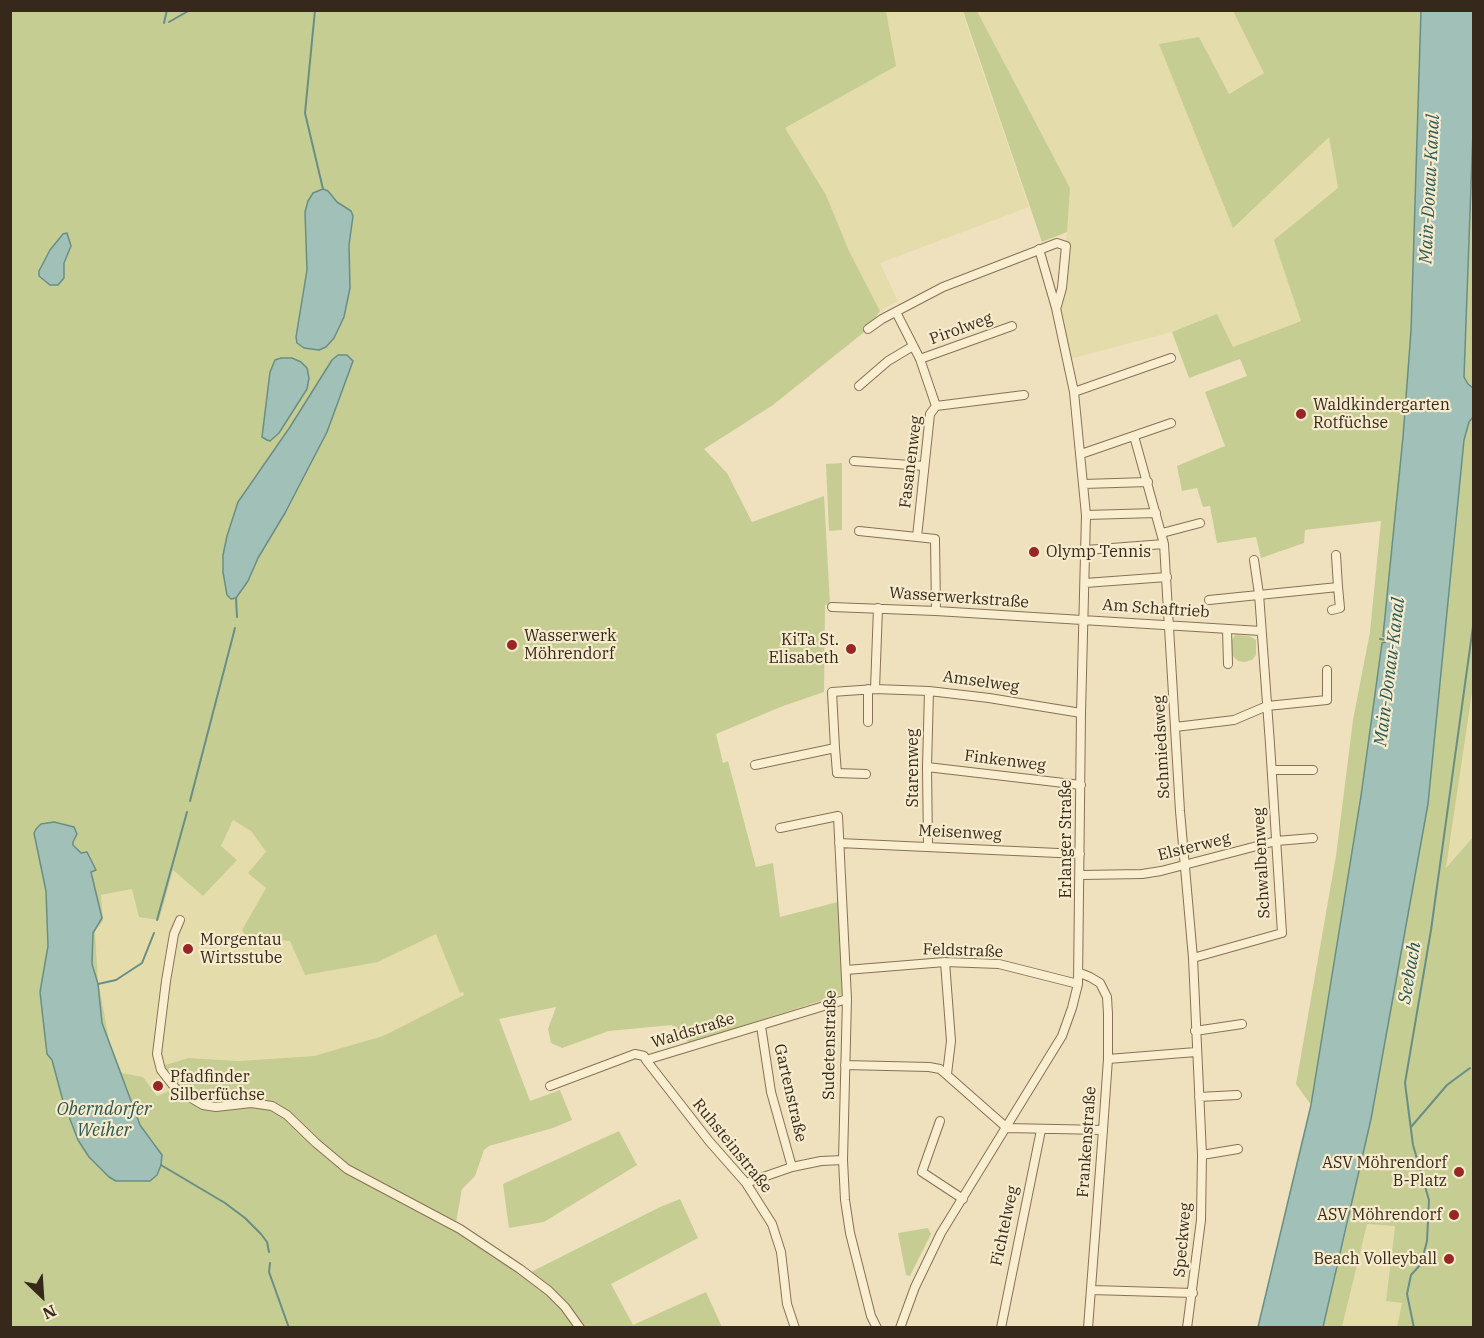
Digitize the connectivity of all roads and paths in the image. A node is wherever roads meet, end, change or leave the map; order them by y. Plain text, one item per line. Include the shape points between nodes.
1 (1039, 249) junction
2 (1056, 308) junction
3 (896, 312) junction
4 (1012, 326) dead end
5 (868, 329) dead end
6 (913, 346) junction
7 (1171, 357) dead end
8 (920, 360) junction
9 (860, 386) dead end
10 (1074, 392) junction
11 (1024, 395) dead end
12 (936, 406) junction
13 (1171, 423) dead end
14 (1134, 436) junction
15 (1081, 454) junction
16 (854, 461) dead end
17 (924, 466) junction
18 (1148, 482) junction
19 (1083, 484) junction
20 (1156, 513) junction
21 (1086, 515) junction
22 (1200, 523) dead end
23 (859, 531) dead end
24 (1162, 533) junction
25 (918, 537) junction
26 (1164, 544) junction
27 (1086, 550) junction
28 (1336, 555) dead end
29 (1254, 560) dead end
30 (1167, 577) junction
31 (1085, 583) junction
32 (1338, 587) junction
33 (1258, 594) junction
34 (1209, 600) dead end
35 (832, 607) dead end
36 (878, 608) junction
37 (1332, 610) dead end
38 (936, 611) junction
39 (1083, 620) junction
40 (1170, 627) junction
41 (1227, 629) junction
42 (1261, 631) junction
43 (1228, 664) dead end
44 (1328, 670) dead end
45 (872, 689) junction
46 (929, 691) junction
47 (1267, 706) junction
48 (1081, 713) junction
49 (868, 722) dead end
50 (1175, 727) junction
51 (835, 748) junction
52 (755, 765) dead end
53 (927, 767) junction
54 (1272, 770) junction
55 (1313, 770) dead end
56 (866, 774) dead end
57 (1081, 785) junction
58 (780, 828) dead end
59 (1313, 838) dead end
60 (1276, 841) junction
61 (839, 843) junction
62 (928, 846) junction
63 (1080, 854) junction
64 (1186, 866) junction
65 (1081, 875) junction
66 (180, 920) dead end
67 (1193, 958) junction
68 (945, 962) junction
69 (846, 970) junction
70 (1080, 974) junction
71 (1078, 984) junction
72 (847, 999) junction
73 (1242, 1024) dead end
74 (761, 1026) junction
75 (1195, 1030) junction
76 (1196, 1052) junction
77 (1108, 1059) junction
78 (646, 1060) junction
79 (845, 1065) junction
80 (947, 1074) junction
81 (550, 1086) dead end
82 (1238, 1095) dead end
83 (1198, 1097) junction
84 (940, 1121) dead end
85 (1006, 1128) junction
86 (1041, 1130) junction
87 (1103, 1130) junction
88 (1238, 1149) dead end
89 (1202, 1155) junction
90 (843, 1160) junction
91 (792, 1167) junction
92 (746, 1183) junction
93 (963, 1198) junction
94 (1092, 1290) junction
95 (1193, 1293) junction
96 (580, 1328) edge
97 (795, 1328) edge
98 (877, 1328) edge
99 (900, 1328) edge
100 (1001, 1328) edge
101 (1088, 1328) edge
102 (1186, 1328) edge

1 - 2 street, Erlanger Straße
1 - 2 street, Erlanger Straße via 1057,243 1066,246
1 - 3 street via 943,287
2 - 10 street, Erlanger Straße
3 - 5 street
3 - 6 street, Fasanenweg
4 - 8 street, Pirolweg
6 - 8 street, Fasanenweg
6 - 9 street via 888,361
7 - 10 street
8 - 12 street, Fasanenweg
10 - 15 street, Erlanger Straße
11 - 12 street
12 - 17 street, Fasanenweg via 930,414
13 - 14 street
14 - 15 street
14 - 18 street, Schmiedsweg
15 - 19 street, Erlanger Straße
16 - 17 street
17 - 25 street, Fasanenweg
18 - 19 street
18 - 20 street, Schmiedsweg
19 - 21 street, Erlanger Straße
20 - 21 street
20 - 24 street, Schmiedsweg
21 - 27 street, Erlanger Straße
22 - 24 street
23 - 25 street
24 - 26 street, Schmiedsweg
25 - 38 street via 935,539
26 - 27 street
26 - 30 street, Schmiedsweg
27 - 31 street, Erlanger Straße
28 - 32 street
29 - 33 street, Schwalbenweg
30 - 31 street
30 - 40 street, Schmiedsweg
31 - 39 street, Erlanger Straße
32 - 33 street
32 - 37 street via 1340,608
33 - 34 street
33 - 42 street, Schwalbenweg
35 - 36 street, Wasserwerkstraße
36 - 38 street, Wasserwerkstraße
36 - 45 street
38 - 39 street, Wasserwerkstraße
39 - 40 street, Am Schaftrieb
39 - 48 street, Erlanger Straße
40 - 41 street, Am Schaftrieb
40 - 50 street, Schmiedsweg
41 - 42 street, Am Schaftrieb
41 - 43 street, Am Schaftrieb
42 - 47 street, Schwalbenweg
44 - 47 street via 1327,700
45 - 46 street, Amselweg
45 - 49 street
45 - 51 street, Amselweg via 832,692
46 - 48 street, Amselweg
46 - 53 street, Starenweg
47 - 50 street via 1234,720
47 - 54 street, Schwalbenweg
48 - 57 street, Erlanger Straße
50 - 64 street, Schmiedsweg
51 - 52 street
51 - 56 street, Amselweg via 837,773
53 - 57 street, Finkenweg
53 - 62 street, Starenweg
54 - 55 street
54 - 60 street, Schwalbenweg
57 - 63 street, Erlanger Straße
58 - 61 street, Sudetenstraße via 838,816
59 - 60 street, Elsterweg
60 - 64 street, Elsterweg
60 - 67 street, Schwalbenweg via 1282,933
61 - 62 street, Meisenweg
61 - 69 street, Sudetenstraße
62 - 63 street, Meisenweg
63 - 65 street, Erlanger Straße
64 - 65 street, Elsterweg via 1142,874
64 - 67 street, Speckweg
65 - 70 street, Erlanger Straße
66 - 96 street via 166,981 157,1054 165,1077 176,1089 203,1105 272,1106 347,1170 449,1223 520,1269 549,1291
67 - 75 street, Speckweg
68 - 69 street, Feldstraße
68 - 71 street, Feldstraße via 999,964
68 - 80 street via 951,1041
69 - 72 street, Sudetenstraße
70 - 71 street, Erlanger Straße
70 - 77 street, Frankenstraße via 1100,983 1107,997
71 - 85 street, Erlanger Straße via 1062,1036
72 - 74 street, Waldstraße
72 - 79 street, Sudetenstraße
73 - 75 street
74 - 78 street, Waldstraße
74 - 91 street, Gartenstraße via 771,1092
75 - 76 street, Speckweg
76 - 77 street
76 - 83 street, Speckweg
77 - 87 street, Frankenstraße
78 - 81 street, Waldstraße via 635,1054
78 - 92 street, Ruhsteinstraße
79 - 80 street via 929,1067
79 - 90 street, Sudetenstraße
80 - 85 street
82 - 83 street
83 - 89 street, Speckweg
84 - 93 street via 922,1172
85 - 86 street
85 - 93 street, Erlanger Straße
86 - 87 street
86 - 100 street, Fichtelweg
87 - 94 street, Frankenstraße
88 - 89 street
89 - 95 street, Speckweg via 1201,1220
90 - 91 street
90 - 98 street, Sudetenstraße via 850,1233
91 - 92 street
92 - 97 street, Ruhsteinstraße via 772,1224 782,1252 787,1304
93 - 99 street, Erlanger Straße via 926,1263
94 - 95 street
94 - 101 street, Frankenstraße
95 - 102 street, Speckweg

